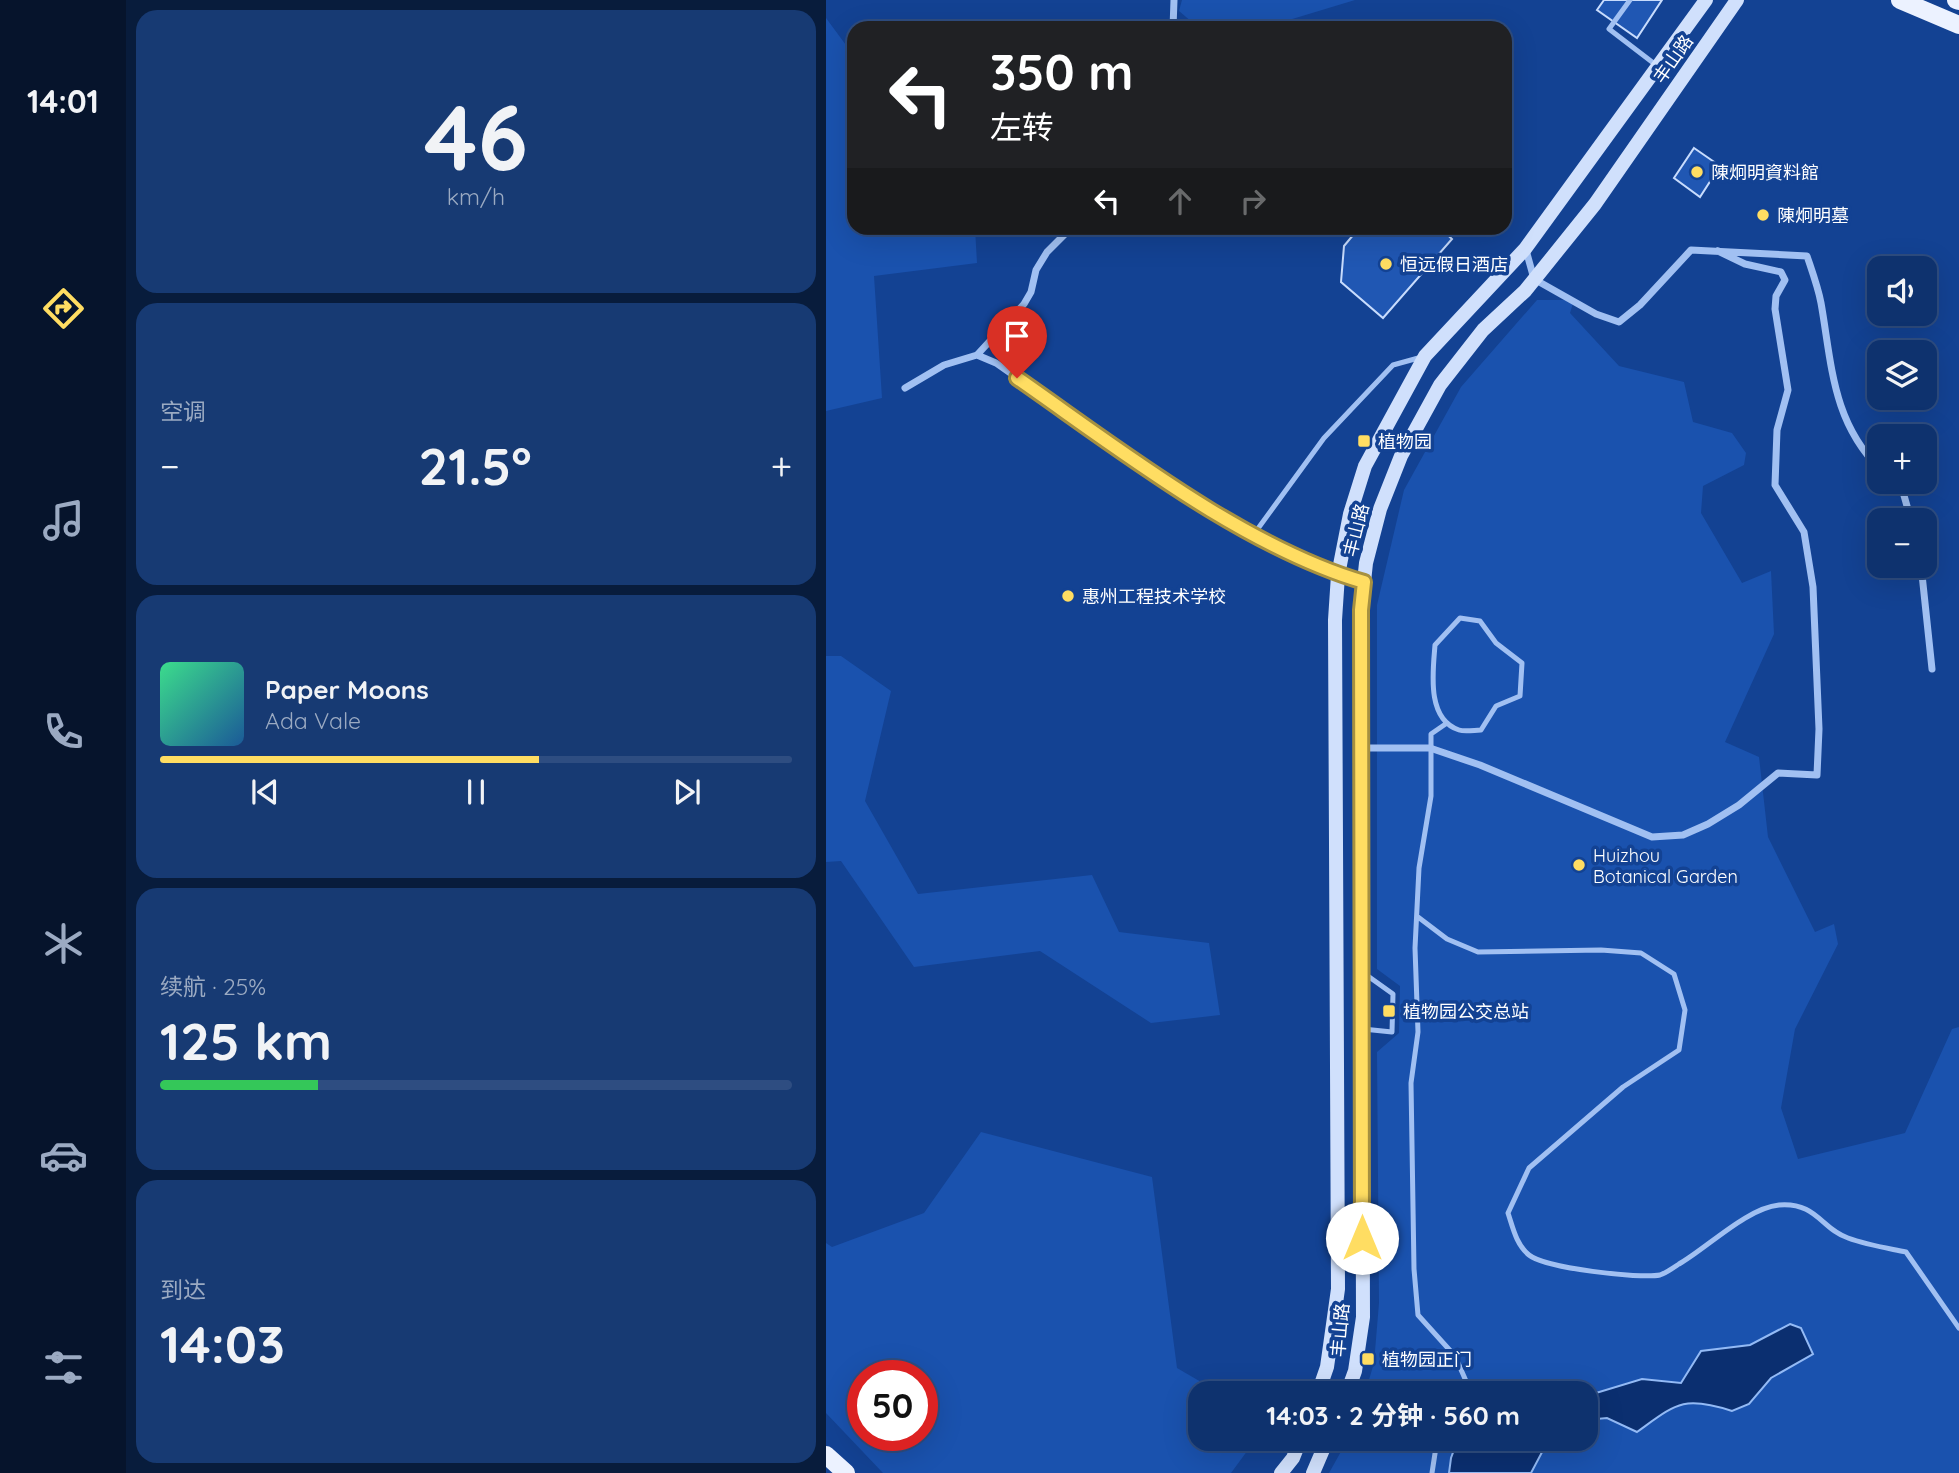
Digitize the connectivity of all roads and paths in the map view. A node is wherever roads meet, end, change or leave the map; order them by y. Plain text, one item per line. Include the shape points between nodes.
1 (1174, 0) edge
2 (1630, 0) edge
3 (1706, 0) edge
4 (1737, 0) edge
5 (1900, 0) edge
6 (1173, 21) edge
7 (1959, 25) edge
8 (1659, 67) junction
9 (1063, 235) edge
10 (1525, 249) junction
11 (1718, 251) junction
12 (1534, 279) junction
13 (976, 355) junction
14 (1425, 356) junction
15 (905, 388) dead end
16 (1867, 456) edge
17 (1254, 534) junction
18 (1338, 575) junction
19 (1922, 578) edge
20 (1364, 582) junction
21 (1932, 669) dead end
22 (1447, 723) junction
23 (1362, 748) junction
24 (1430, 748) junction
25 (1418, 917) junction
26 (1362, 972) junction
27 (1337, 1002) junction
28 (1362, 1029) junction
29 (1959, 1328) edge
30 (1322, 1381) edge
31 (1351, 1381) edge
32 (1466, 1381) edge
33 (1296, 1451) edge
34 (1322, 1451) edge
35 (1435, 1451) edge
36 (826, 1455) edge
37 (846, 1473) edge
38 (1281, 1473) edge
39 (1312, 1473) edge
40 (1432, 1473) edge

1 - 6 street
2 - 8 lane via 1609,29
3 - 8 main road, 丰山路
4 - 12 main road, 丰山路 via 1595,204
5 - 7 main road
8 - 10 main road, 丰山路
9 - 13 street via 1036,270 1024,304
10 - 12 street
10 - 14 main road, 丰山路
11 - 12 street via 1691,250 1619,322
11 - 16 street via 1807,256 1821,299 1835,395
11 - 24 street via 1745,264 1782,272 1785,280 1775,309 1788,390 1777,430 1774,485 1804,532 1813,587 1817,775 1778,773 1708,824 1683,835 1652,837
12 - 20 main road, 丰山路 via 1483,330 1440,385 1401,456 1380,509
13 - 15 street via 944,365
13 - 17 street via 996,363 1161,478
14 - 17 lane via 1393,365 1324,438
14 - 18 main road, 丰山路 via 1365,466
17 - 18 street
18 - 20 street
18 - 27 main road, 丰山路
19 - 21 street
20 - 23 main road, 丰山路
22 - 22 lane via 1460,731 1481,730 1496,706 1520,696 1522,663 1496,643 1480,621 1460,618 1435,645 1437,707
22 - 24 lane via 1432,734
23 - 24 street
23 - 26 main road, 丰山路
24 - 25 lane via 1431,796 1419,868
25 - 29 lane via 1447,939 1478,952 1641,953 1674,974 1685,1010 1679,1049 1623,1087 1529,1168 1508,1213 1516,1240 1530,1256 1568,1268 1661,1275 1744,1219 1775,1205 1796,1205 1845,1238 1906,1252
25 - 32 lane via 1414,968 1418,1032 1411,1083 1418,1315 1455,1356
26 - 28 main road, 丰山路
26 - 28 lane via 1393,993 1392,1032
27 - 28 main road
27 - 30 main road, 丰山路 via 1338,1289
28 - 31 main road, 丰山路 via 1363,1317
33 - 38 main road
34 - 39 main road
35 - 40 lane
36 - 37 main road

